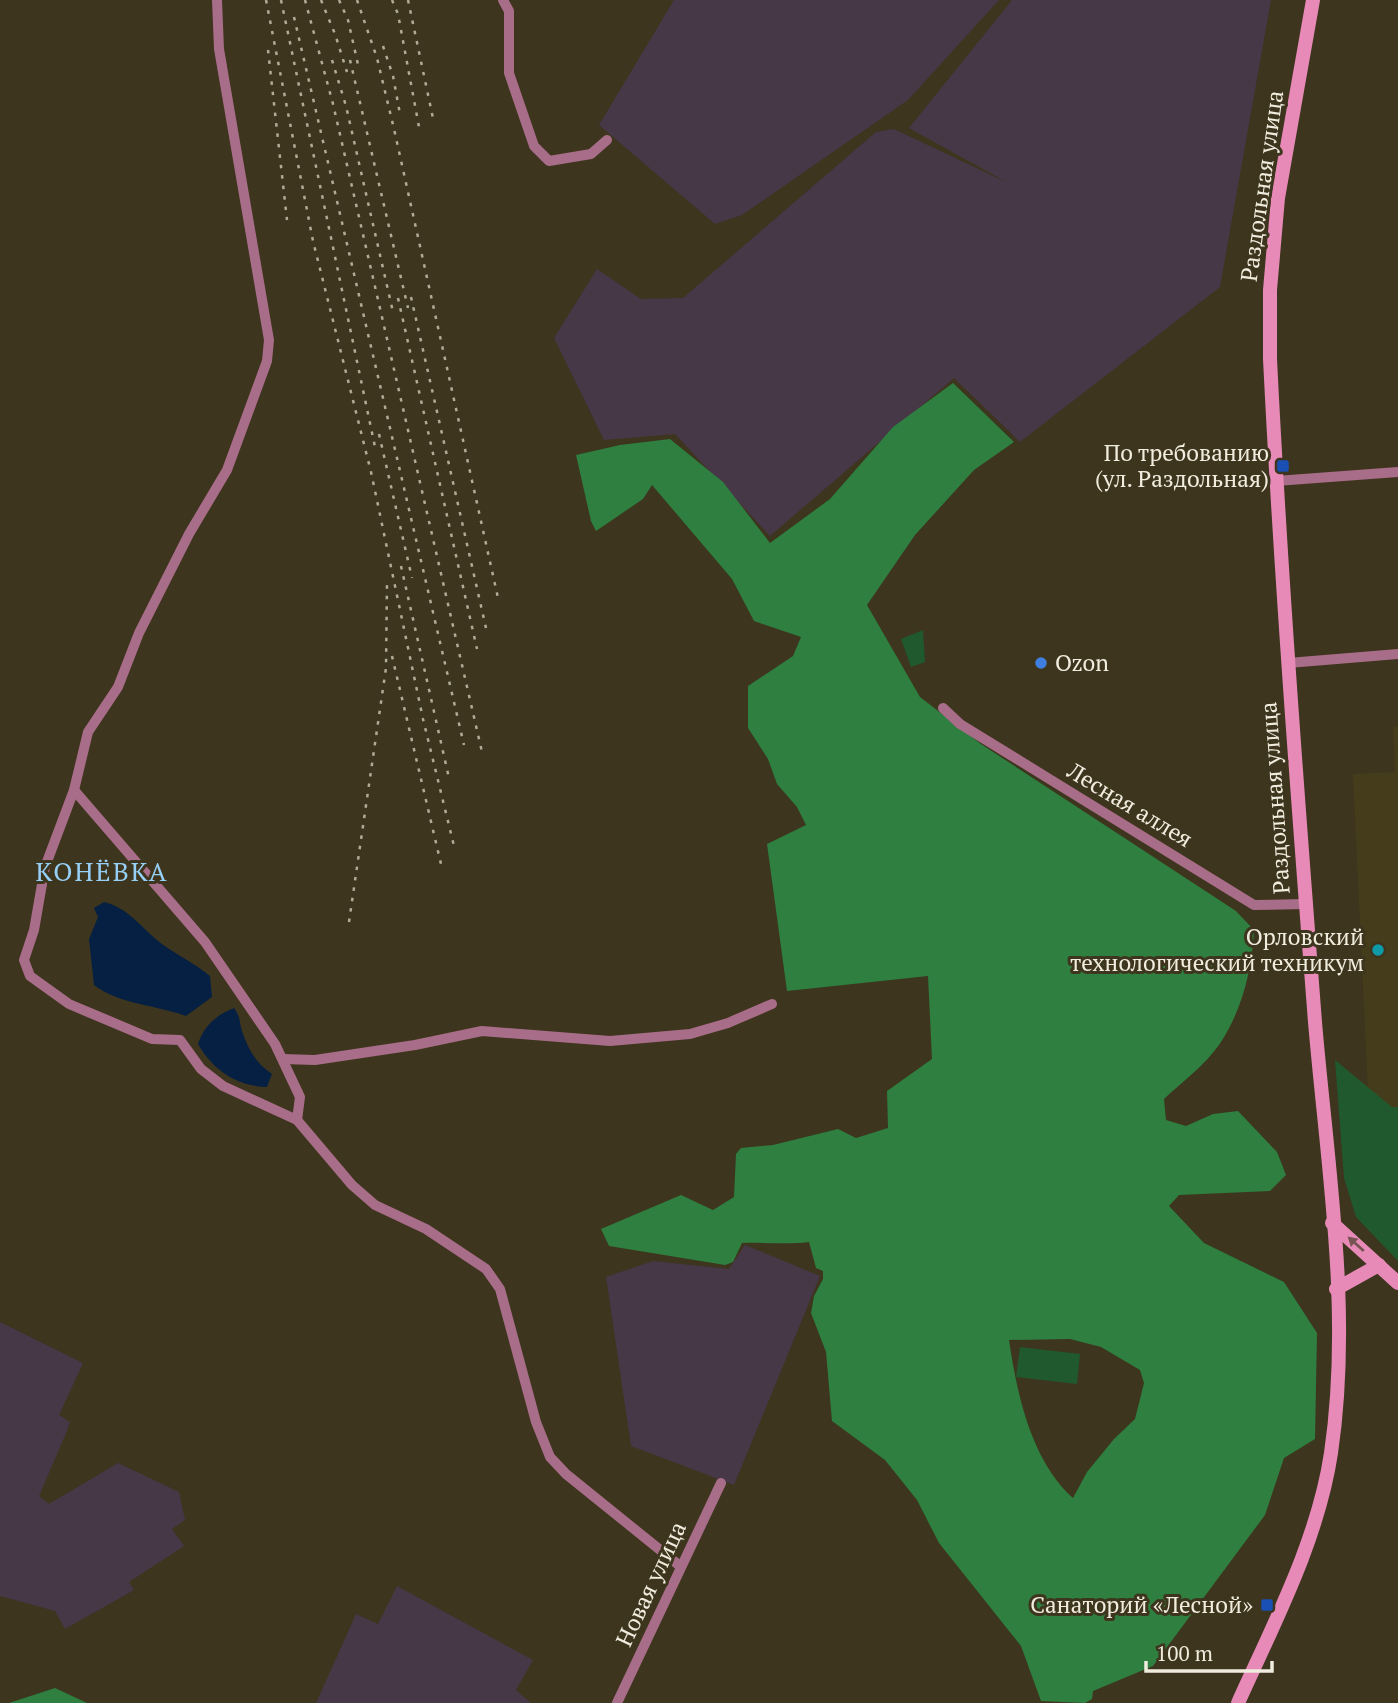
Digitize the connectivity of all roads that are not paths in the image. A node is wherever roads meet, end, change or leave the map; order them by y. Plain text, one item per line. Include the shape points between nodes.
1 (217, 0) edge
2 (503, 0) edge
3 (1313, 0) edge
4 (607, 141) dead end
5 (1398, 471) edge
6 (1276, 481) junction
7 (1398, 654) edge
8 (1288, 663) junction
9 (943, 708) dead end
10 (74, 790) junction
11 (1306, 904) junction
12 (772, 1004) dead end
13 (283, 1059) junction
14 (297, 1119) junction
15 (1332, 1223) junction
16 (1379, 1265) junction
17 (1398, 1283) edge
18 (1336, 1289) junction
19 (721, 1483) dead end
20 (680, 1566) junction
21 (617, 1703) edge
22 (1238, 1703) edge

1 - 10 street via 219,48 269,340 267,361 227,470 188,534 118,687 88,732
2 - 4 street via 509,11 509,73 534,146 549,162 591,154
3 - 6 main road, Раздольная улица via 1275,226 1269,359
5 - 6 street
6 - 8 main road, Раздольная улица
7 - 8 street
8 - 11 main road, Раздольная улица
9 - 11 street, Лесная аллея via 960,724 1254,905
10 - 13 street via 205,942
10 - 14 street via 44,867 24,960 30,976 69,1004 115,1026 152,1039 180,1040 201,1069 223,1086
11 - 15 main road, Раздольная улица
12 - 13 street via 690,1034 573,1041 501,1031 315,1060
13 - 14 street via 300,1097
14 - 20 street via 352,1185 375,1205 426,1229 486,1269 500,1289 525,1386 550,1457
16 -> 15 main road
15 - 18 main road, Раздольная улица
16 - 17 main road
16 - 18 main road
18 - 22 main road, Раздольная улица via 1339,1363 1331,1453 1321,1502
19 - 20 street, Новая улица
20 - 21 street, Новая улица

